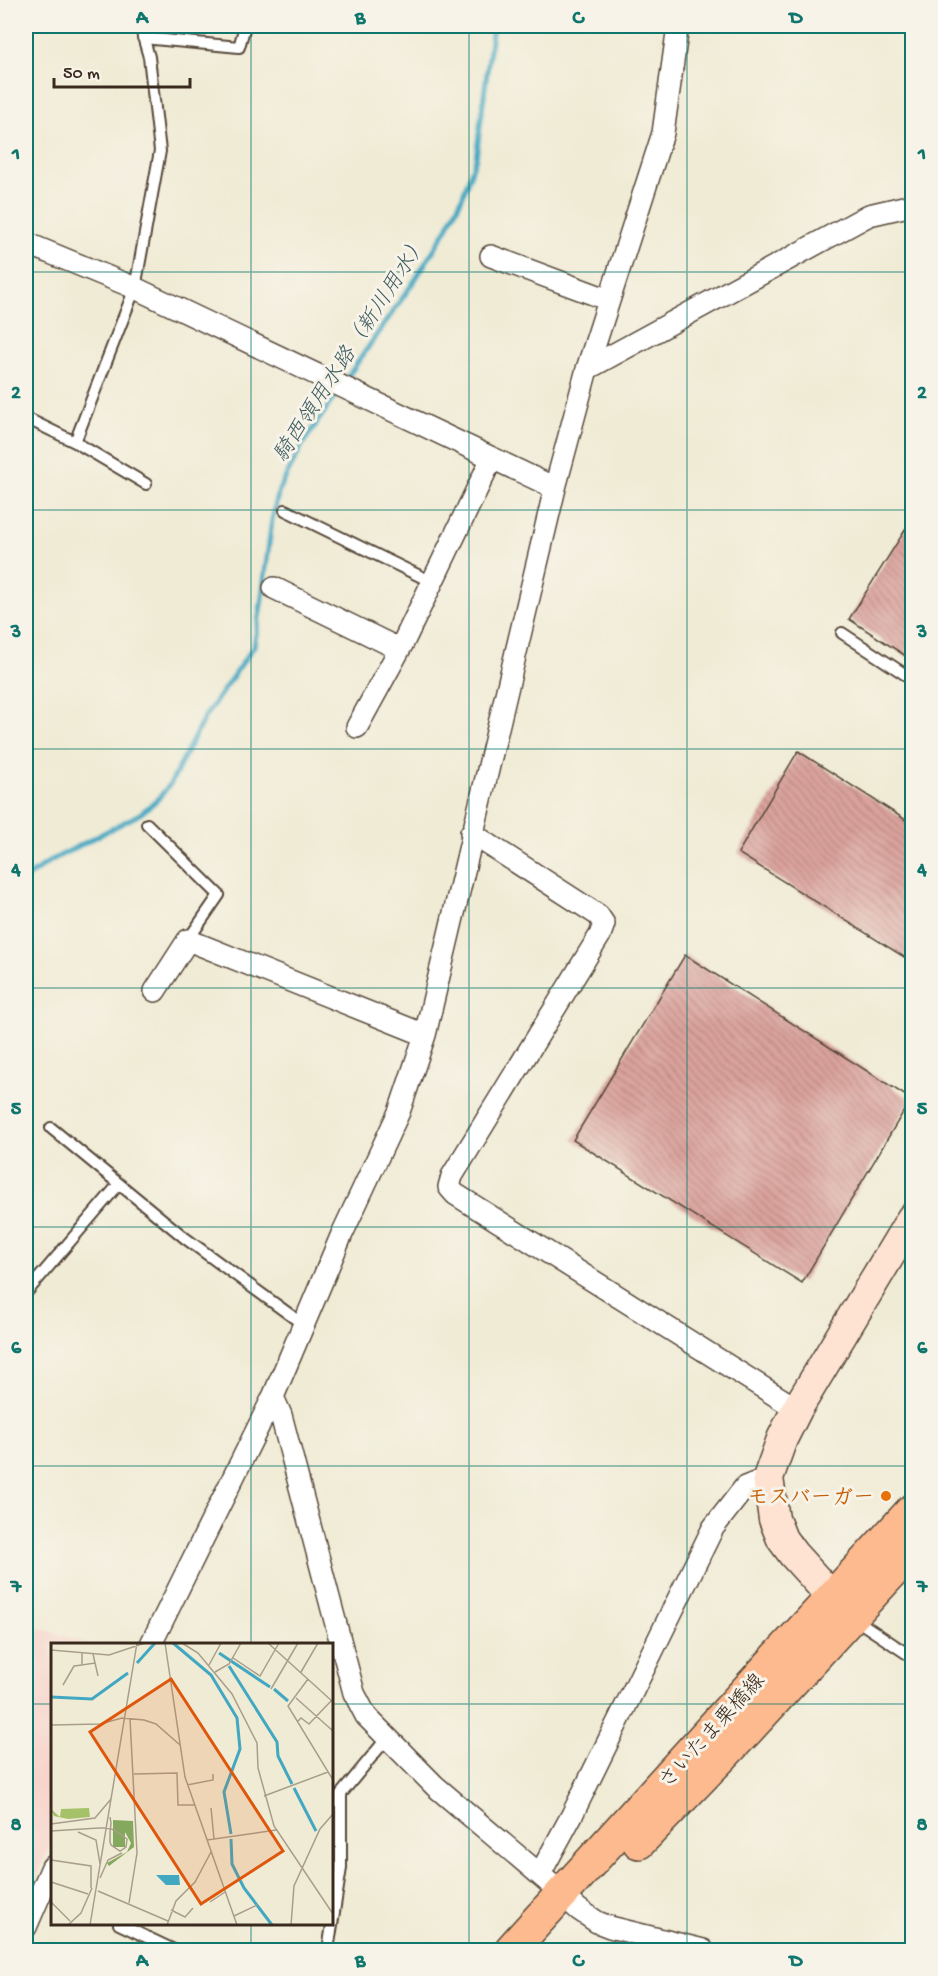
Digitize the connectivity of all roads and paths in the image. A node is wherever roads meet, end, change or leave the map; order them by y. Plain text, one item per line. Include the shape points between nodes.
1 (140, 26) edge
2 (245, 26) edge
3 (674, 26) edge
4 (143, 38) junction
5 (912, 205) edge
6 (26, 243) edge
7 (491, 256) dead end
8 (135, 288) junction
9 (609, 300) junction
10 (587, 369) junction
11 (26, 418) edge
12 (75, 442) junction
13 (492, 458) junction
14 (146, 484) dead end
15 (555, 488) junction
16 (285, 510) dead end
17 (432, 582) junction
18 (274, 588) dead end
19 (842, 633) dead end
20 (399, 649) junction
21 (912, 679) edge
22 (357, 728) dead end
23 (147, 824) dead end
24 (471, 833) junction
25 (188, 940) junction
26 (154, 991) dead end
27 (425, 1035) junction
28 (51, 1128) dead end
29 (119, 1184) junction
30 (912, 1218) edge
31 (26, 1293) edge
32 (304, 1324) junction
33 (273, 1397) junction
34 (797, 1409) junction
35 (768, 1478) junction
36 (912, 1511) edge
37 (912, 1550) edge
38 (843, 1607) junction
39 (151, 1643) edge
40 (912, 1657) edge
41 (387, 1738) junction
42 (51, 1872) edge
43 (48, 1889) edge
44 (560, 1893) junction
45 (333, 1918) edge
46 (123, 1925) edge
47 (332, 1925) edge
48 (26, 1928) edge
49 (174, 1950) edge
50 (328, 1950) edge
51 (511, 1950) edge
52 (540, 1950) edge
53 (703, 1950) edge

1 - 4 lane
2 - 4 lane via 239,47
3 - 9 street via 663,133
4 - 8 lane via 160,152
5 - 10 street via 869,215
6 - 8 street
7 - 9 street
8 - 12 lane
8 - 13 street
9 - 10 street
10 - 15 street
11 - 12 lane
12 - 14 lane
13 - 15 street
13 - 17 street
15 - 24 street
16 - 17 lane
17 - 20 street
18 - 20 street
19 - 21 lane
20 - 22 street
23 - 25 lane via 219,895
24 - 27 street
24 - 34 street via 598,915 604,924 452,1176 449,1187
25 - 26 street
25 - 27 street
27 - 32 street via 399,1112
28 - 29 lane
29 - 31 lane
29 - 32 lane via 185,1238
30 - 34 street
32 - 33 street
33 - 39 street
33 - 41 street via 354,1693 366,1716
34 - 35 street
35 - 38 street via 774,1519 782,1539
35 - 44 street via 745,1487 712,1528 572,1815
36 - 38 main road, さいたま栗橋線
37 - 38 main road, さいたま栗橋線
38 - 40 lane via 861,1624
38 - 44 main road, さいたま栗橋線
41 - 44 street via 435,1786
41 - 45 lane via 341,1794 341,1868
42 - 43 street
43 - 48 street
44 - 51 main road, さいたま栗橋線
44 - 52 main road, さいたま栗橋線
44 - 53 street via 597,1922
46 - 49 lane
47 - 50 lane

